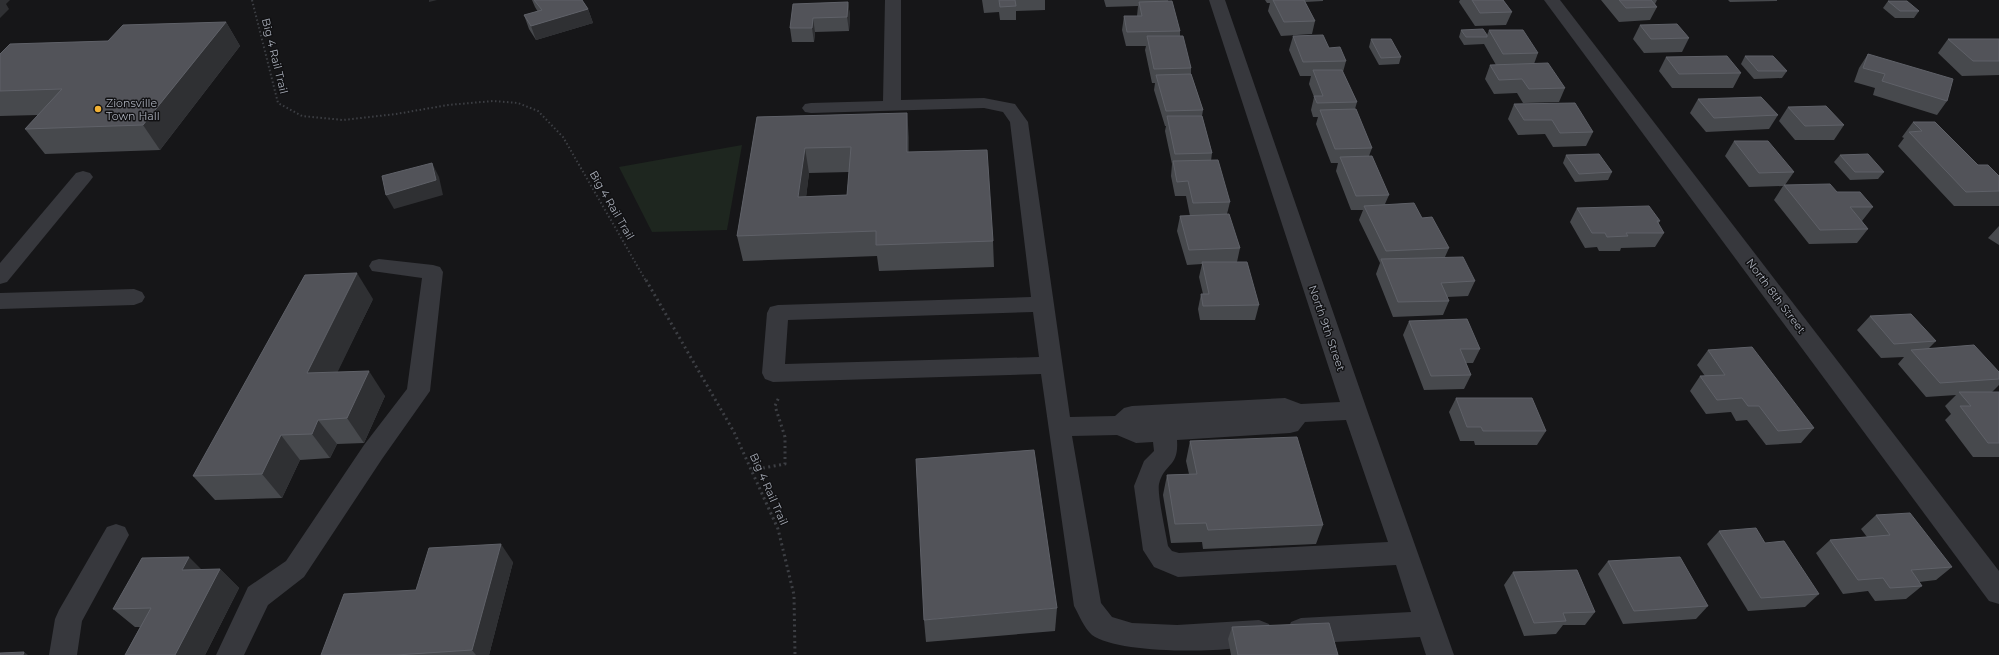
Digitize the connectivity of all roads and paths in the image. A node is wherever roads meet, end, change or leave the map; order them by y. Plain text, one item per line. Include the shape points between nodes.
1 (252, 0) edge
2 (892, 0) edge
3 (1217, 0) edge
4 (1552, 0) edge
5 (892, 106) junction
6 (811, 108) dead end
7 (83, 177) dead end
8 (379, 266) dead end
9 (0, 277) edge
10 (134, 297) dead end
11 (0, 301) edge
12 (1042, 304) junction
13 (1050, 365) junction
14 (778, 373) junction
15 (1354, 410) junction
16 (1299, 413) junction
17 (1120, 425) junction
18 (1058, 427) junction
19 (1165, 432) junction
20 (752, 470) junction
21 (116, 535) dead end
22 (1406, 552) junction
23 (1999, 592) edge
24 (1430, 624) junction
25 (63, 655) edge
26 (230, 655) edge
27 (795, 655) edge
28 (1440, 655) edge

1 - 20 path, Big 4 Rail Trail via 278,103 302,116 344,120 493,101 518,103 538,110 563,137 734,432
2 - 5 street
3 - 15 street, North 9th Street
4 - 23 street, North 8th Street
5 - 6 street
5 - 12 street via 984,103 1009,108 1019,122
7 - 9 street
8 - 26 street via 433,272 418,391 373,452 295,569 258,596
10 - 11 street
12 - 13 street
12 - 14 street via 778,313 773,373
13 - 14 street
13 - 18 street
14 - 20 path via 788,393 778,398 775,406 785,437 785,464
15 - 16 street
15 - 22 street, North 9th Street
16 - 17 street via 1285,407 1132,415
16 - 19 street via 1290,424
17 - 18 street
17 - 19 street via 1136,433
18 - 24 street via 1088,606 1102,627 1125,636 1162,637
19 - 22 street via 1166,454 1153,468 1146,486 1156,550 1163,559 1178,565
20 - 27 path, Big 4 Rail Trail via 778,529 794,595
21 - 25 street via 69,619
22 - 24 street, North 9th Street
24 - 28 street, North 9th Street

